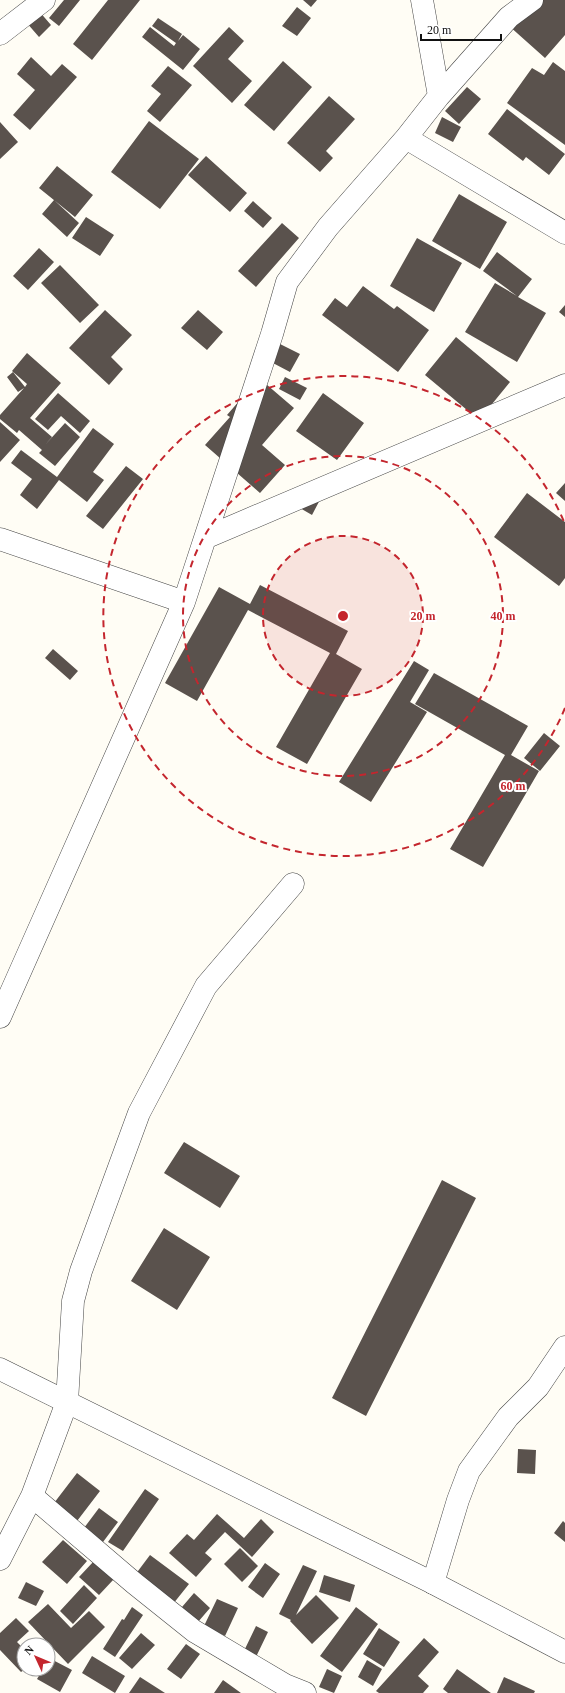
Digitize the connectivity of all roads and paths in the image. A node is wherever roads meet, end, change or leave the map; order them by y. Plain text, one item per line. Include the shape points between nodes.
1 (44, 0) edge
2 (422, 0) edge
3 (532, 0) edge
4 (0, 34) edge
5 (439, 96) junction
6 (406, 138) junction
7 (565, 233) edge
8 (565, 385) edge
9 (205, 538) junction
10 (0, 539) edge
11 (184, 602) junction
12 (293, 884) dead end
13 (0, 1017) edge
14 (565, 1347) edge
15 (0, 1369) edge
16 (68, 1402) junction
17 (32, 1496) junction
18 (0, 1559) edge
19 (433, 1583) junction
20 (565, 1652) edge
21 (305, 1693) edge

1 - 4 street
2 - 5 street
3 - 5 street via 509,17
5 - 6 street
6 - 7 street
6 - 9 street via 328,227 287,282
8 - 9 street
9 - 11 street
10 - 11 street
11 - 13 street
12 - 16 street via 206,986 139,1112 81,1271 73,1301
14 - 19 street via 538,1386 508,1417 468,1470
15 - 16 street
16 - 17 street
16 - 19 street
17 - 18 street
17 - 21 street via 194,1632 285,1685
19 - 20 street

